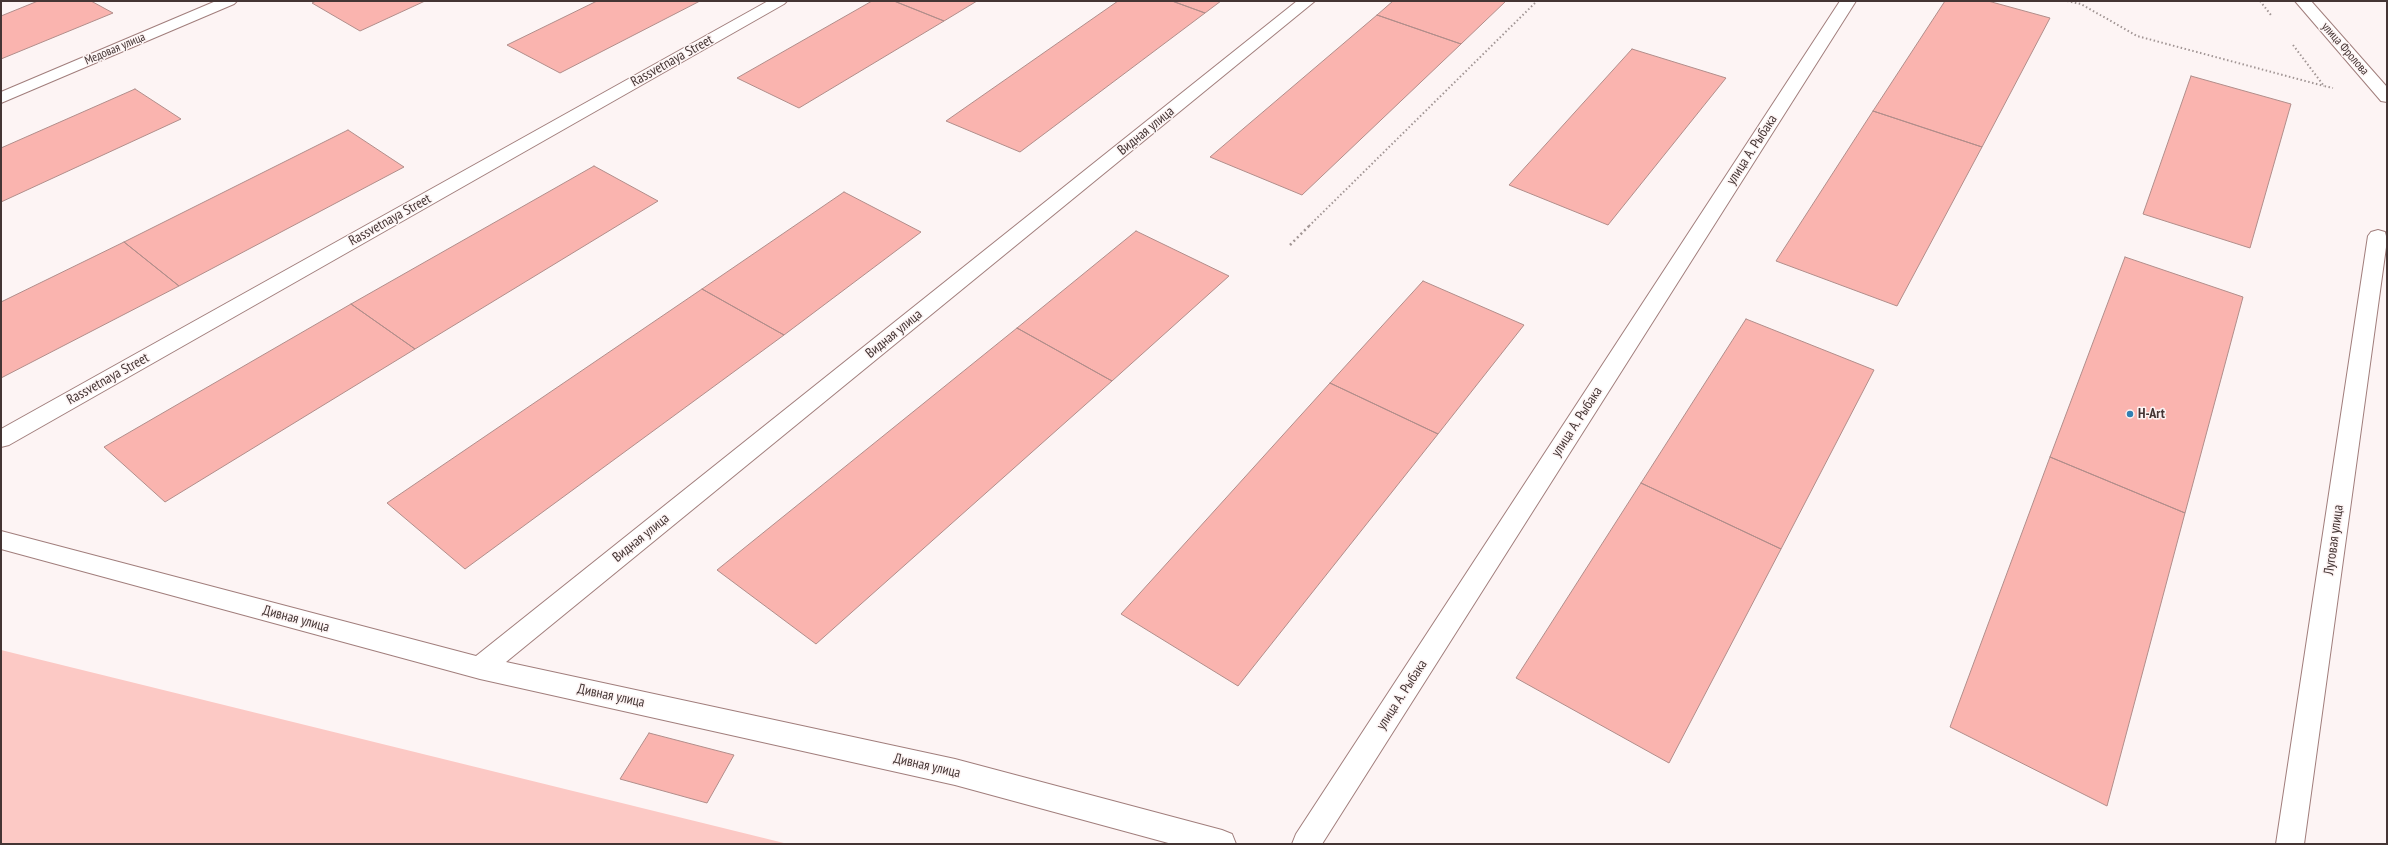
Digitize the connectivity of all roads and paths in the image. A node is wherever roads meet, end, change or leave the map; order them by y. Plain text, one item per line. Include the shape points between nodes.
1 (229, 1) edge
2 (779, 1) edge
3 (1307, 1) edge
4 (1537, 1) edge
5 (1848, 1) edge
6 (2067, 1) edge
7 (2303, 1) edge
8 (2324, 86) dead end
9 (2387, 97) edge
10 (1, 98) edge
11 (2378, 236) dead end
12 (1290, 245) dead end
13 (1, 439) edge
14 (1, 540) edge
15 (480, 668) junction
16 (1222, 844) edge
17 (1306, 844) edge
18 (2290, 844) edge

1 - 10 street, Медовая улица
2 - 13 street, Rassvetnaya Street
3 - 15 street, Видная улица
4 - 12 path
5 - 17 street, улица А. Рыбака
6 - 8 path via 2081,4 2138,36
7 - 9 street, улица Фролова
11 - 18 street, Луговая улица
14 - 15 street, Дивная улица
15 - 16 street, Дивная улица via 955,772

